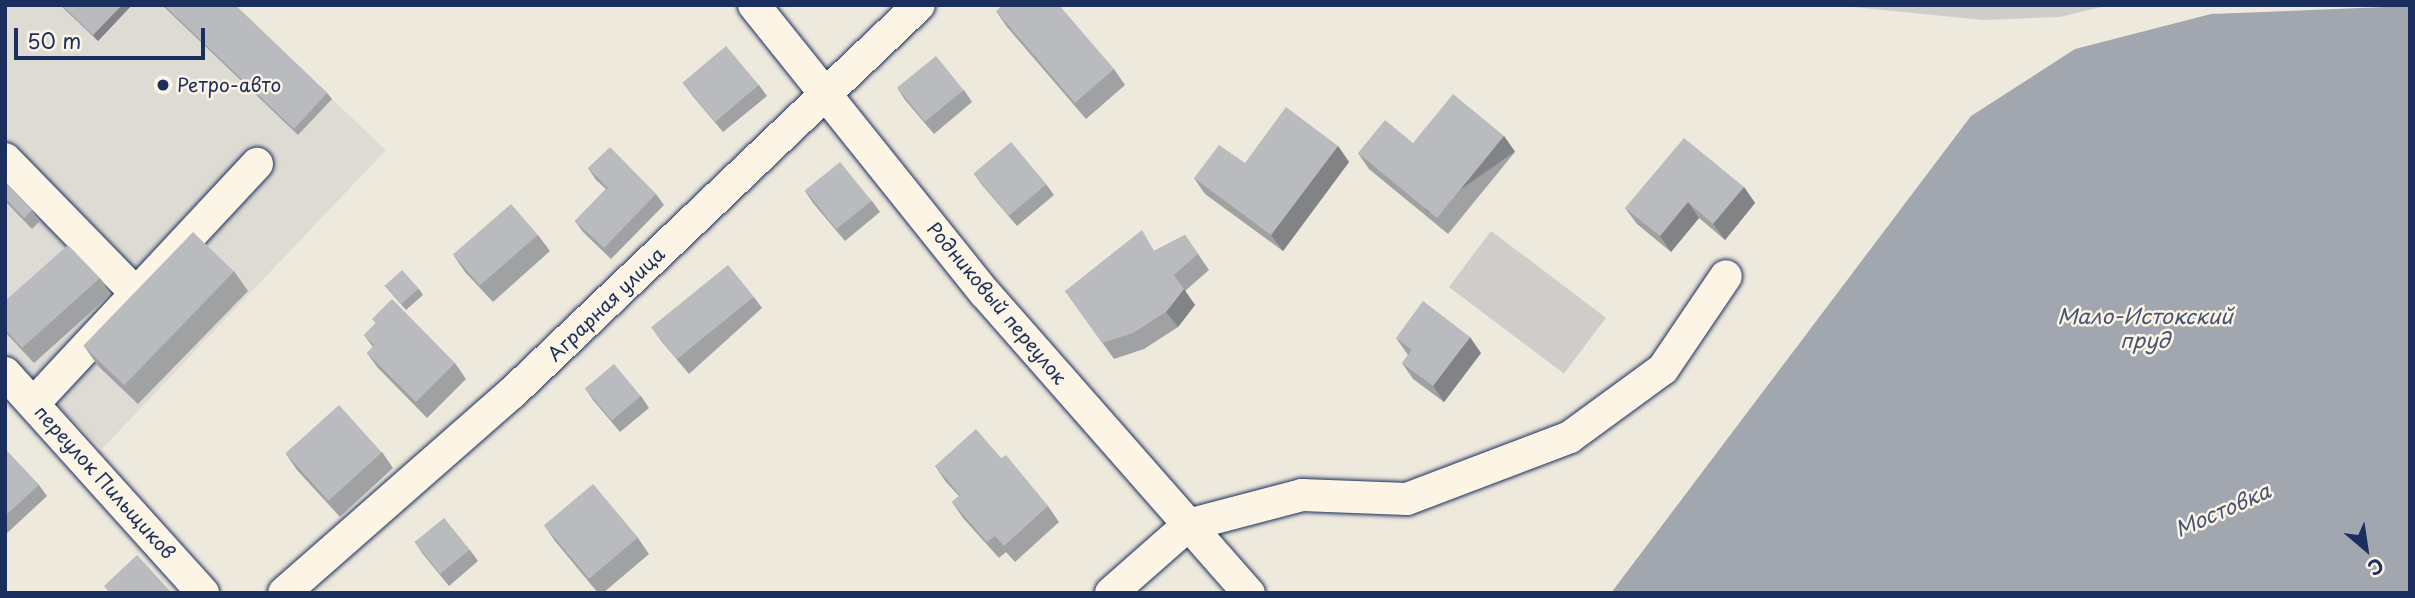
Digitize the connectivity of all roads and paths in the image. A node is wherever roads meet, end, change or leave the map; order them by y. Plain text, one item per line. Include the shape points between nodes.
1 (754, 5) edge
2 (919, 5) edge
3 (827, 92) junction
4 (5, 159) edge
5 (257, 164) dead end
6 (1726, 276) dead end
7 (135, 292) junction
8 (5, 373) edge
9 (34, 402) junction
10 (1188, 525) junction
11 (203, 593) edge
12 (284, 593) edge
13 (1111, 593) edge
14 (1249, 593) edge

1 - 3 street, Родниковый переулок
2 - 3 street, Аграрная улица
3 - 10 street, Родниковый переулок via 985,293
3 - 12 street, Аграрная улица via 512,393
4 - 7 street
5 - 7 street
6 - 10 street via 1663,369 1570,437 1407,499 1302,495
7 - 9 street
8 - 9 street, переулок Пильщиков
9 - 11 street, переулок Пильщиков
10 - 13 street
10 - 14 street, Родниковый переулок

